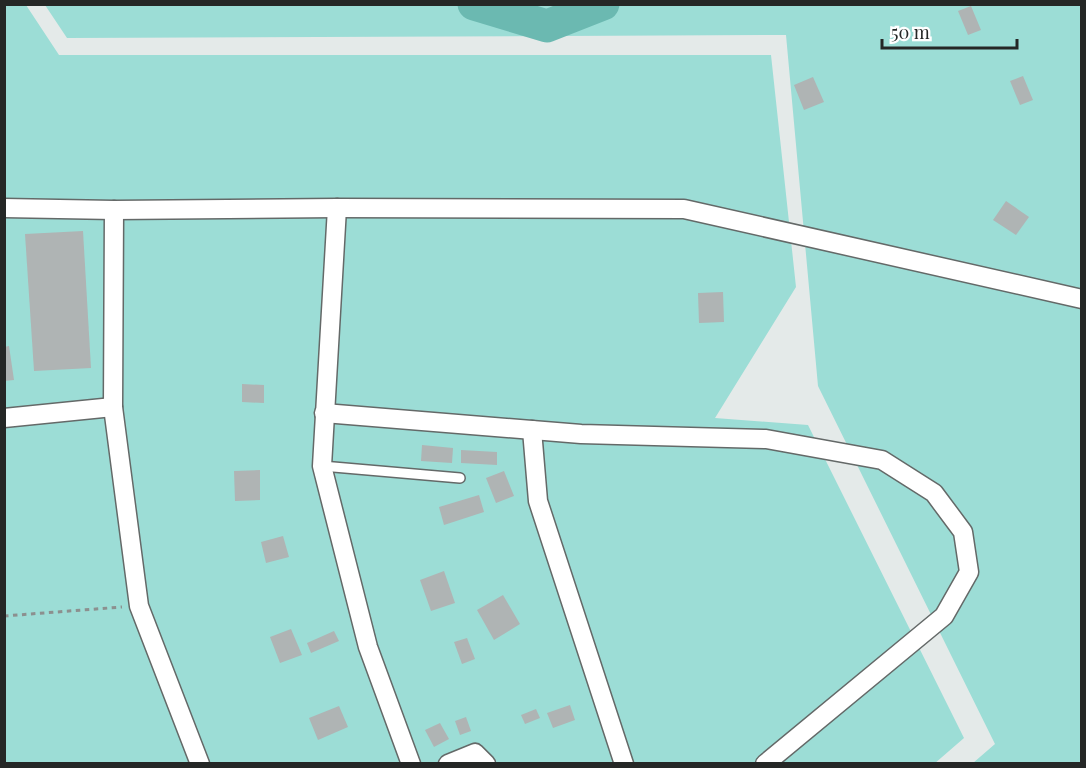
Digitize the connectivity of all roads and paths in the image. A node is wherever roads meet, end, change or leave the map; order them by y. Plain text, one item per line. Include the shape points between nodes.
1 (4, 208) edge
2 (337, 208) junction
3 (114, 210) junction
4 (1082, 299) edge
5 (112, 407) junction
6 (324, 413) junction
7 (4, 418) edge
8 (532, 430) junction
9 (322, 466) junction
10 (460, 478) dead end
11 (139, 606) junction
12 (4, 615) edge
13 (200, 764) edge
14 (411, 764) edge
15 (448, 764) edge
16 (486, 764) edge
17 (624, 764) edge
18 (765, 764) edge

1 - 3 street
2 - 3 street
2 - 4 street via 684,208
2 - 6 street
3 - 5 street
5 - 7 street
5 - 11 street
6 - 8 street
6 - 9 street
8 - 17 street via 538,501
8 - 18 street via 766,438 882,460 934,493 963,532 969,572 944,616
9 - 10 lane
9 - 14 street via 368,647
11 - 12 path
11 - 13 street
15 - 16 street via 475,753

